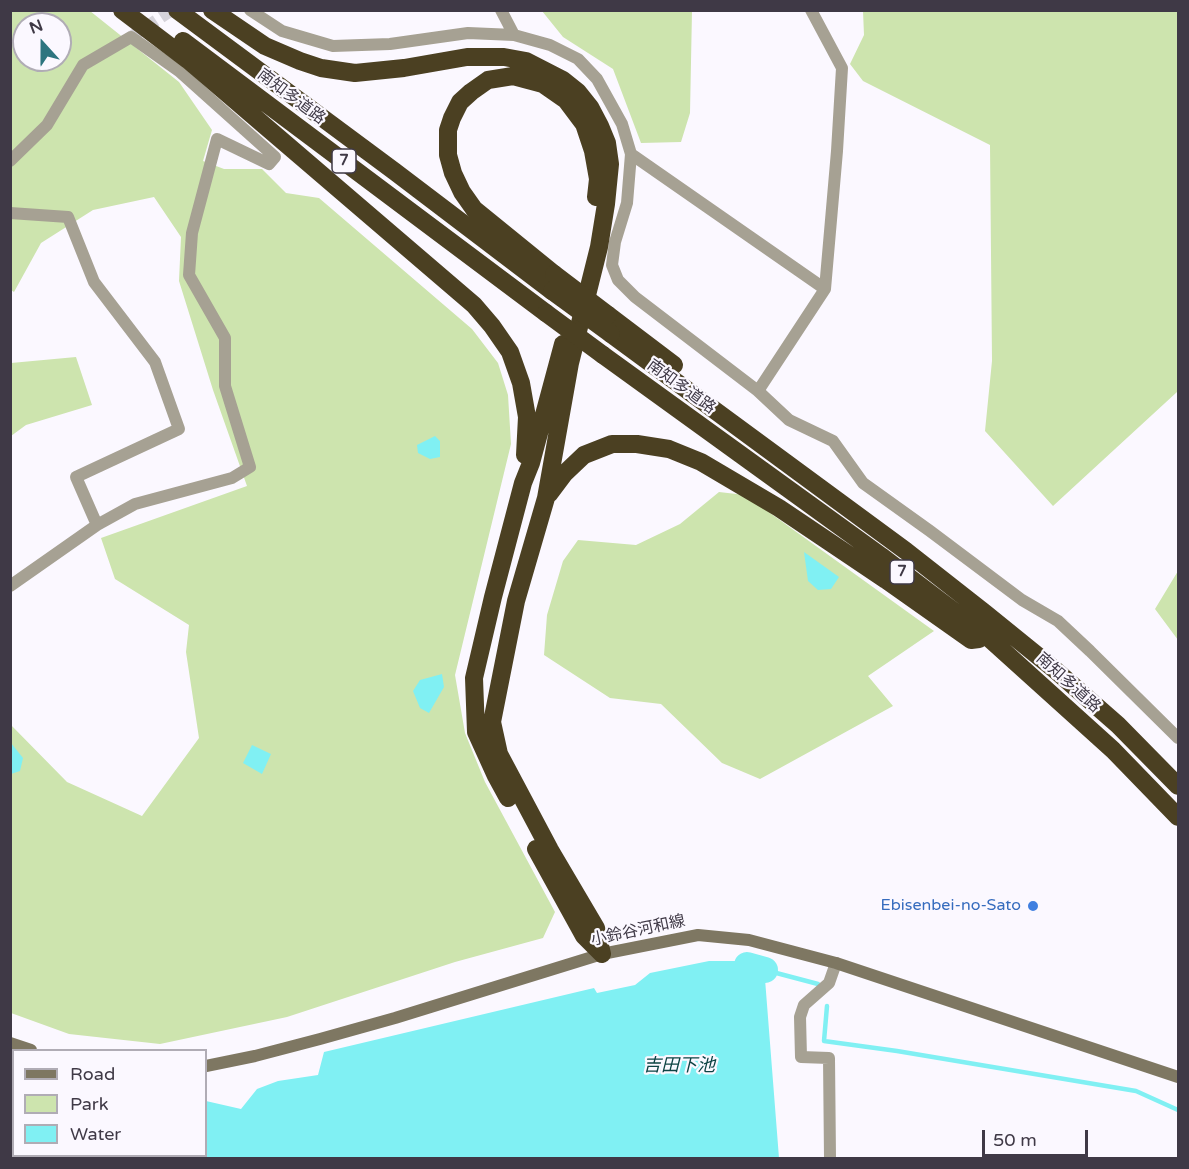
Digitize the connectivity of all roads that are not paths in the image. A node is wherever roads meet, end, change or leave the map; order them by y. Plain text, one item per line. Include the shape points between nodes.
1 (122, 10) edge
2 (141, 10) edge
3 (177, 10) edge
4 (212, 10) edge
5 (250, 10) edge
6 (501, 10) edge
7 (811, 10) edge
8 (514, 34) junction
9 (631, 153) junction
10 (10, 161) edge
11 (10, 213) edge
12 (553, 283) junction
13 (825, 289) junction
14 (758, 391) junction
15 (728, 419) junction
16 (523, 483) junction
17 (546, 498) junction
18 (97, 525) junction
19 (10, 586) edge
20 (990, 639) junction
21 (1179, 738) edge
22 (1179, 786) edge
23 (1179, 817) edge
24 (602, 954) junction
25 (836, 963) junction
26 (10, 1043) edge
27 (28, 1049) edge
28 (207, 1066) edge
29 (1179, 1077) edge
30 (830, 1158) edge

1 - 16 highway via 188,60 474,306 492,326 510,352 521,382 526,417
2 - 20 highway, 南知多道路 / 7, bridge
3 - 12 highway, 南知多道路 / 7
4 - 17 highway via 265,46 321,68 355,73 467,57 504,57 526,61 563,80 590,107 607,143 607,196 570,363
5 - 8 street via 282,31 333,46 390,44 468,33
6 - 8 street
7 - 13 street via 842,68
8 - 9 street via 578,59 597,79 622,124
9 - 13 street
9 - 14 street via 627,203 612,265 618,280
10 - 18 street via 47,125 83,65 131,37 179,71 275,157 269,164 217,140 192,232 189,275 225,338 225,386 250,467 232,478 135,504
11 - 18 street via 68,217 93,282 155,362 179,429 76,477
12 - 15 highway, 南知多道路 / 7, bridge via 611,334
12 - 15 highway, bridge via 608,315 723,401
12 - 16 highway via 474,209 453,173 448,155 452,118 460,102 489,80 513,76 543,84 566,100 584,124 598,179 586,250
13 - 14 street
14 - 21 street via 789,420 833,441 863,483 1022,600 1058,621
15 - 22 highway, 南知多道路 / 7 via 906,551 1054,669
16 - 24 highway via 474,678 477,732 496,776 584,936
17 - 20 highway via 584,455 612,444 669,449 700,462 780,508 971,640
17 - 24 highway via 516,601 492,722 499,754 596,928
18 - 19 street
20 - 23 highway, 南知多道路 / 7 via 1113,750
24 - 25 main road, 小鈴谷河和線 via 698,935 749,940
24 - 28 main road, 小鈴谷河和線 via 331,1036
25 - 29 main road, 小鈴谷河和線
25 - 30 street via 829,983 804,1005 800,1017 801,1057 829,1058
26 - 27 main road

